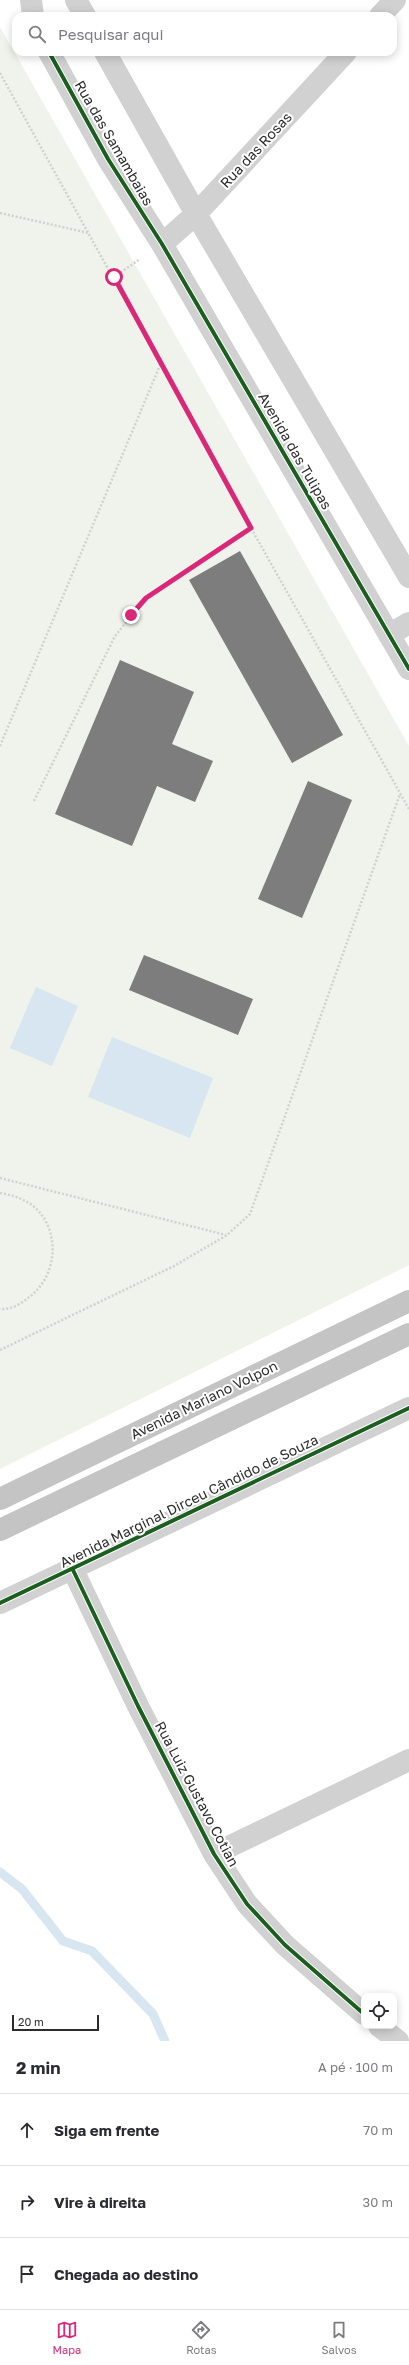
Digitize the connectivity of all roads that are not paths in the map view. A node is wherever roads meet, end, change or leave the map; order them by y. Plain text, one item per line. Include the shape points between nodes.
1 (31, 0) edge
2 (76, 0) edge
3 (395, 0) edge
4 (32, 12) edge
5 (83, 12) edge
6 (384, 12) edge
7 (51, 56) edge
8 (107, 56) edge
9 (342, 56) edge
10 (196, 214) junction
11 (162, 244) junction
12 (409, 577) edge
13 (409, 623) edge
14 (389, 635) junction
15 (409, 669) edge
16 (409, 1301) edge
17 (409, 1334) edge
18 (409, 1408) edge
19 (0, 1499) edge
20 (0, 1530) edge
21 (73, 1570) junction
22 (0, 1603) edge
23 (409, 1760) edge
24 (214, 1854) junction
25 (361, 2011) edge
26 (383, 2029) edge
27 (398, 2041) edge

1 - 4 street
2 - 5 street
3 - 6 street
7 - 11 street, Rua das Samambaias via 108,159
8 - 10 street
9 - 10 street, Rua das Rosas
10 - 11 street, Rua das Rosas
10 - 12 street
11 - 14 street, Avenida das Tulipas
13 - 14 street
14 - 15 street, Avenida das Tulipas
16 - 19 main road, Avenida Mariano Volpon
17 - 20 main road, Avenida Mariano Volpon
18 - 21 street, Avenida Marginal Dirceu Cândido de Souza
21 - 22 street, Avenida Marginal Dirceu Cândido de Souza
21 - 24 street, Rua Luiz Gustavo Cotian via 138,1706
23 - 24 street
24 - 25 street, Rua Luiz Gustavo Cotian via 247,1904 285,1945
26 - 27 street

